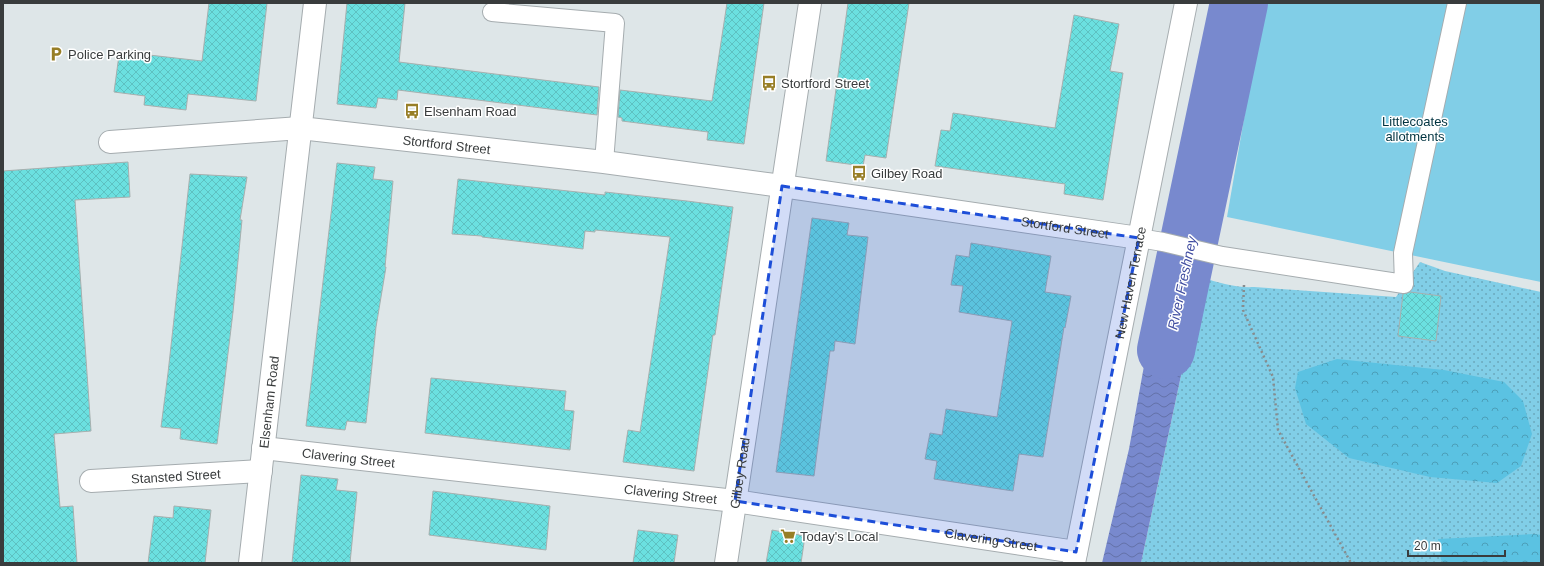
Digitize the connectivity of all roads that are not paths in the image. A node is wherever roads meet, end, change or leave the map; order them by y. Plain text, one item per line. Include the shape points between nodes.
1 (315, 3) edge
2 (810, 3) edge
3 (1186, 3) edge
4 (1457, 3) edge
5 (492, 12) dead end
6 (300, 128) junction
7 (110, 142) dead end
8 (604, 162) junction
9 (782, 186) junction
10 (1138, 238) junction
11 (263, 448) junction
12 (261, 471) junction
13 (91, 481) dead end
14 (735, 501) junction
15 (1075, 557) edge
16 (250, 563) edge
17 (726, 563) edge

1 - 6 street, Elsenham Road
2 - 9 street, Gilbey Road
3 - 10 street, New Haven Terrace
4 - 10 lane via 1403,253 1404,284 1222,256
5 - 8 lane via 615,23
6 - 7 street, Stortford Street
6 - 8 street, Stortford Street
6 - 11 street, Elsenham Road
8 - 9 street, Stortford Street
9 - 10 street, Stortford Street
9 - 14 street, Gilbey Road
10 - 15 street, New Haven Terrace
11 - 12 street, Elsenham Road
11 - 14 street, Clavering Street
12 - 13 street, Stansted Street
12 - 16 street, Elsenham Road
14 - 15 street, Clavering Street
14 - 17 street, Gilbey Road

